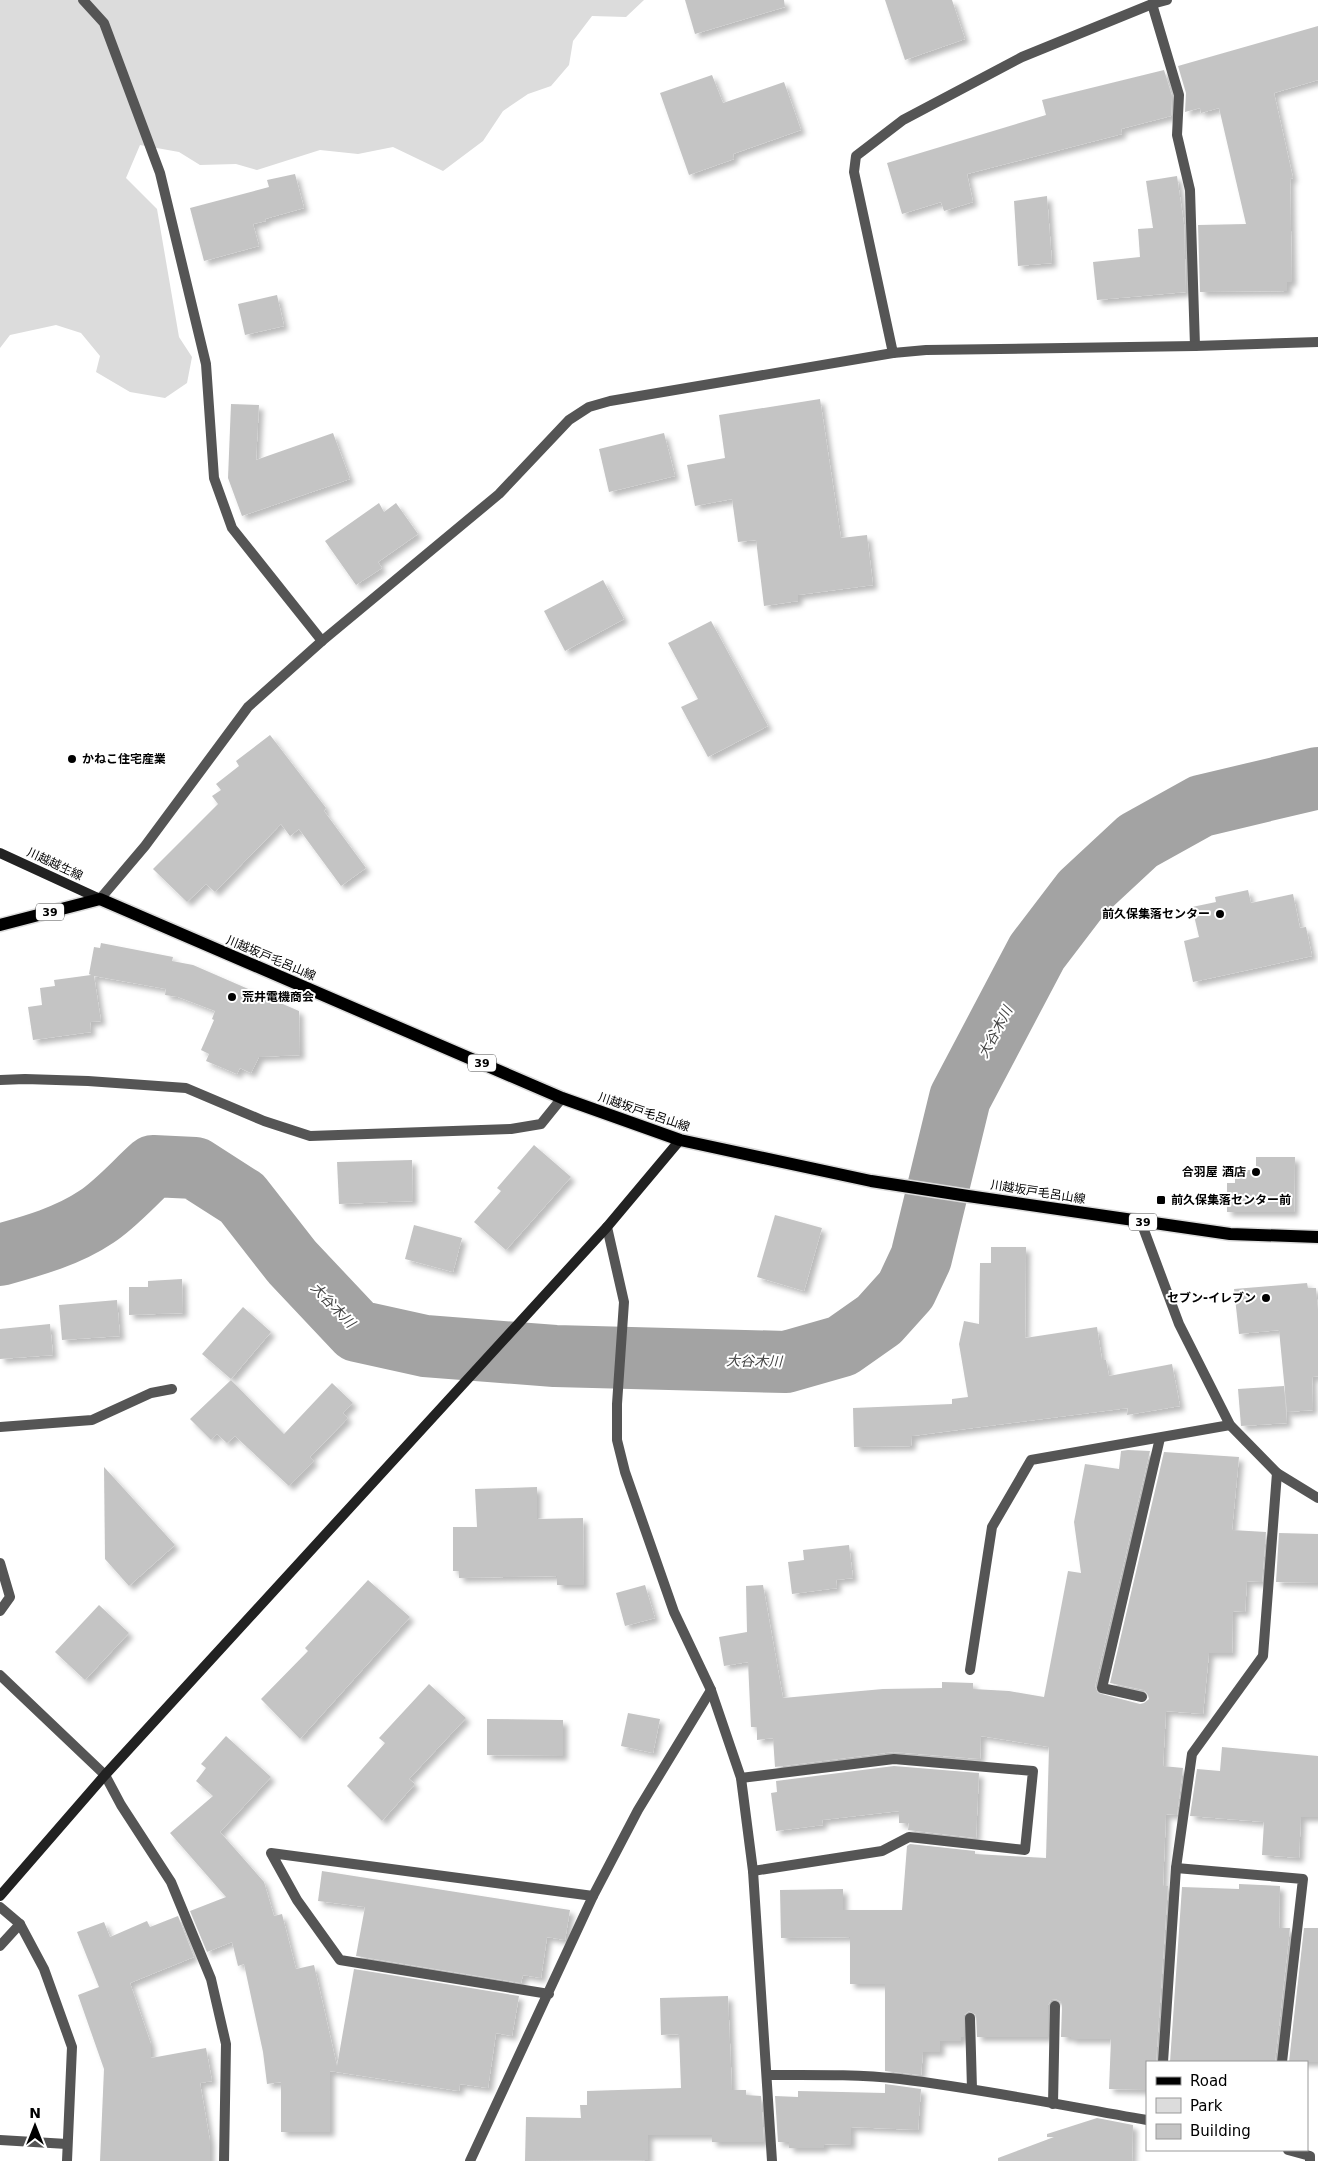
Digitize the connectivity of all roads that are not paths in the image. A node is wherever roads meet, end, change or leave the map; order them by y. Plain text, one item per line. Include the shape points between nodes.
1 (83, 0) edge
2 (1167, 0) edge
3 (1152, 4) junction
4 (1318, 342) edge
5 (1195, 346) junction
6 (892, 353) junction
7 (322, 641) junction
8 (0, 852) edge
9 (100, 899) junction
10 (0, 925) edge
11 (0, 1080) edge
12 (562, 1098) junction
13 (680, 1140) junction
14 (1141, 1222) junction
15 (607, 1227) junction
16 (1318, 1237) edge
17 (172, 1389) dead end
18 (1230, 1425) junction
19 (0, 1427) edge
20 (1160, 1438) junction
21 (1277, 1473) junction
22 (1318, 1498) edge
23 (0, 1563) edge
24 (0, 1611) edge
25 (970, 1670) dead end
26 (0, 1675) edge
27 (710, 1690) junction
28 (1142, 1697) dead end
29 (105, 1775) junction
30 (741, 1778) junction
31 (1176, 1868) junction
32 (753, 1871) junction
33 (0, 1896) edge
34 (593, 1896) junction
35 (0, 1907) edge
36 (20, 1924) junction
37 (0, 1946) edge
38 (549, 1994) junction
39 (1055, 2006) dead end
40 (970, 2018) dead end
41 (1163, 2061) edge
42 (1282, 2061) edge
43 (767, 2075) junction
44 (972, 2089) junction
45 (1053, 2104) junction
46 (1146, 2120) edge
47 (0, 2140) edge
48 (67, 2144) junction
49 (1292, 2151) edge
50 (67, 2161) edge
51 (224, 2161) edge
52 (470, 2161) edge
53 (772, 2161) edge
54 (1310, 2161) edge

1 - 7 street via 104,23 160,173 206,364 214,478 232,528
2 - 3 street
3 - 5 street via 1179,96 1178,135 1190,190
3 - 6 street via 1022,57 903,120 856,156 854,172
4 - 5 street
5 - 6 street
6 - 7 street via 589,407 569,420 500,494
7 - 9 street via 248,707 145,846
8 - 9 street, 川越越生線
9 - 10 main road, 39
9 - 12 main road, 川越坂戸毛呂山線 / 39
11 - 12 street via 26,1078 186,1088 264,1121 310,1136 511,1129 541,1124
12 - 13 main road, 川越坂戸毛呂山線 / 39
13 - 14 main road, 川越坂戸毛呂山線 / 39 via 878,1182
13 - 15 street
14 - 16 main road, 川越坂戸毛呂山線 / 39 via 1230,1234
14 - 18 street via 1179,1324
15 - 27 street via 624,1302 618,1440 674,1612
15 - 29 street
17 - 19 street via 151,1392 92,1420
18 - 20 street
18 - 21 street
20 - 25 street via 1031,1460 992,1527
20 - 28 street via 1102,1688
21 - 22 street
21 - 31 street via 1263,1656 1192,1754
23 - 24 street via 10,1597
26 - 29 street
27 - 30 street
27 - 34 street via 638,1810
29 - 33 street
29 - 51 street via 171,1882 211,1979 226,2044
30 - 32 street
30 - 32 street via 894,1759 1033,1771 1025,1850 910,1837 882,1850
31 - 41 street
31 - 42 street via 1302,1879
32 - 43 street
34 - 38 street
34 - 38 street via 271,1853 297,1900 340,1960
35 - 36 street
36 - 37 street
36 - 48 street via 44,1969 72,2047
38 - 52 street
39 - 45 street
40 - 44 street
43 - 44 street via 898,2079
43 - 53 street
44 - 45 street
45 - 46 street
47 - 48 street
48 - 50 street
49 - 54 street via 1310,2156

